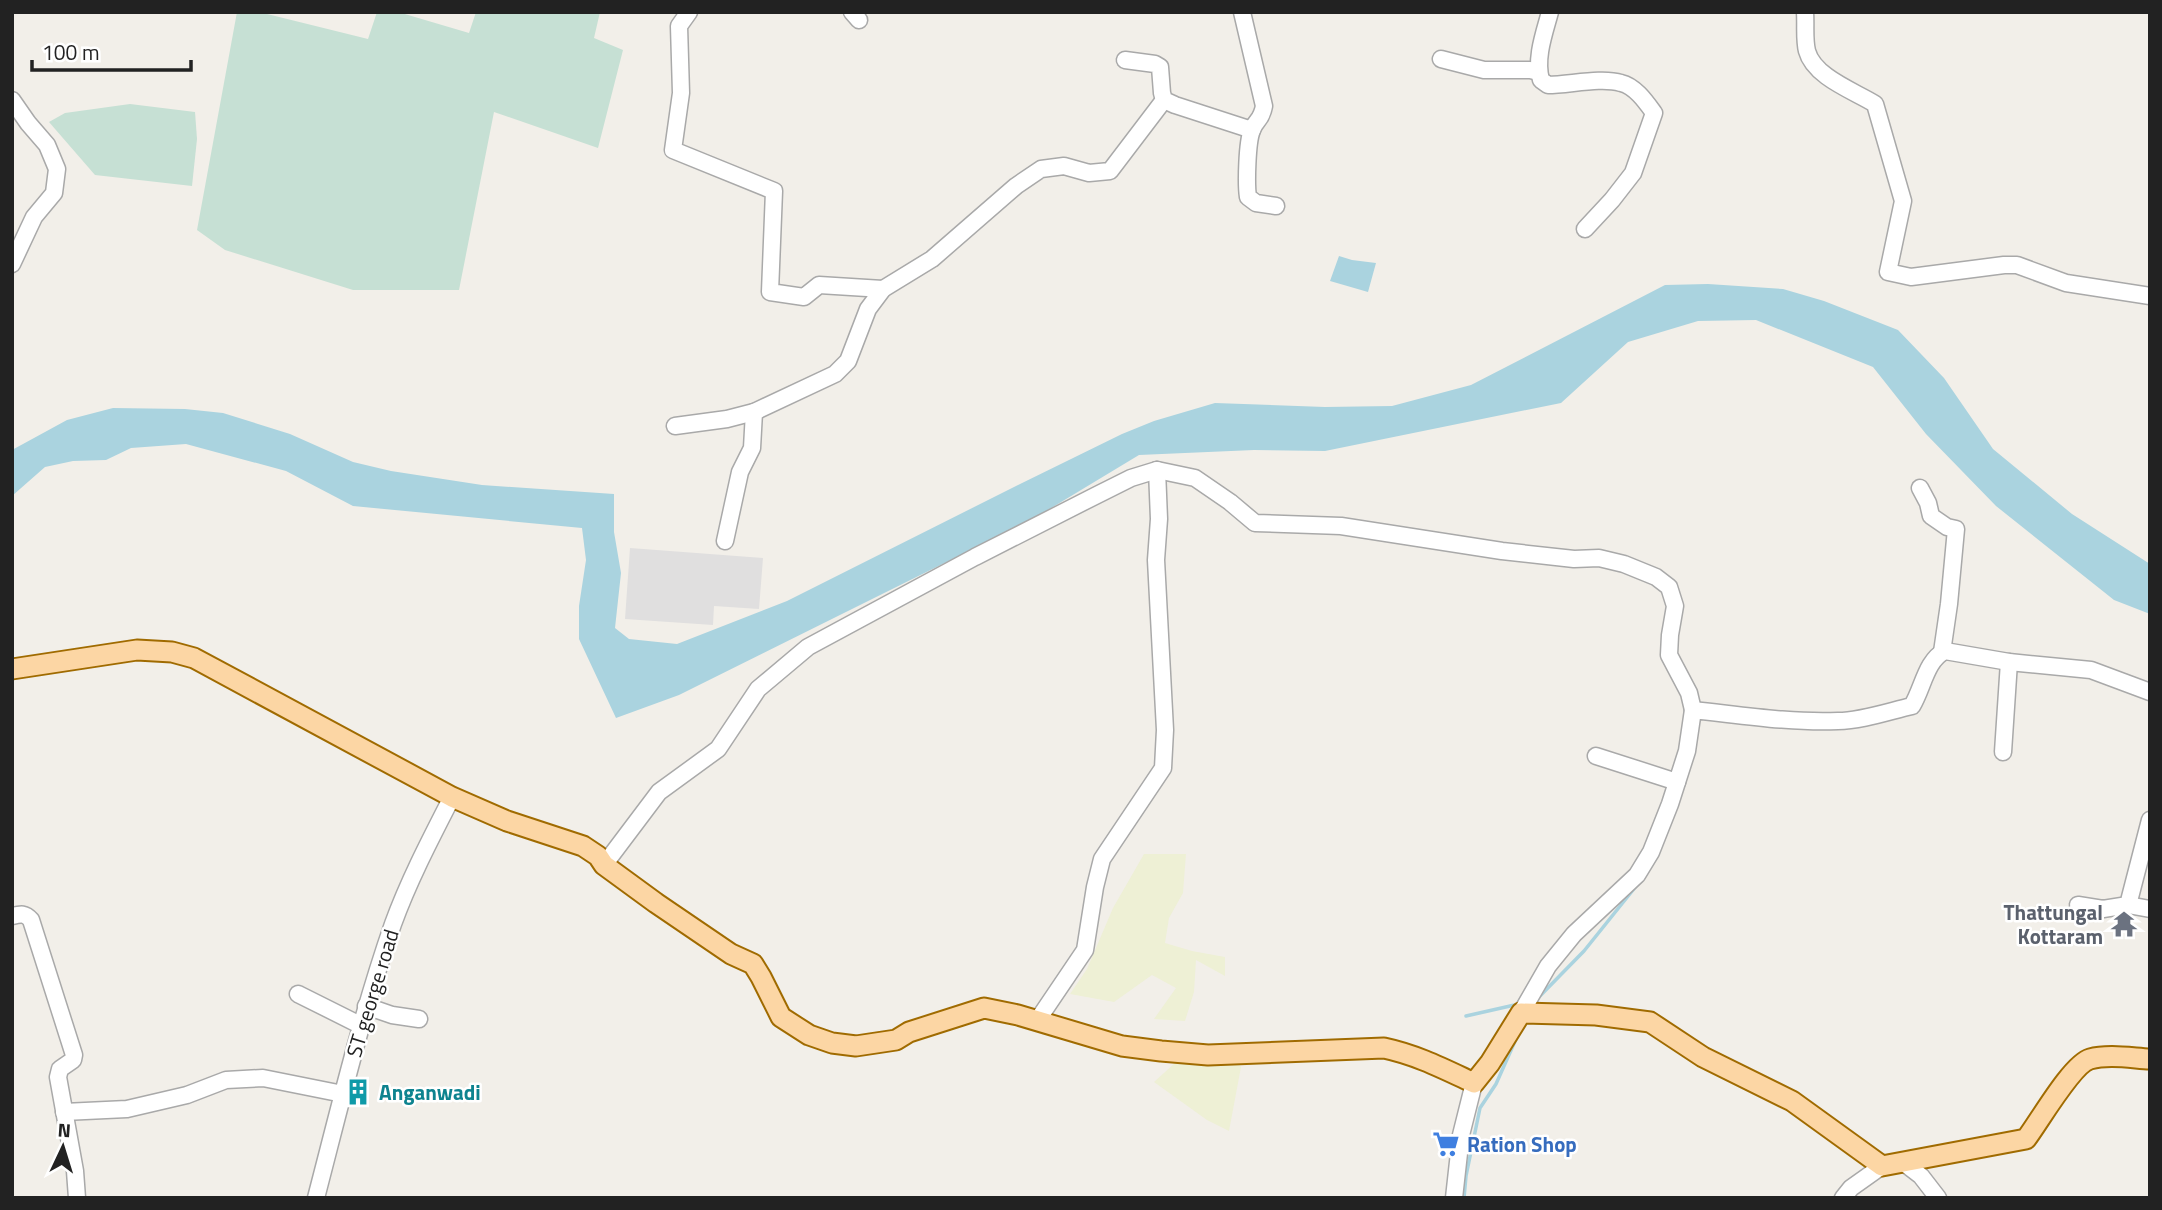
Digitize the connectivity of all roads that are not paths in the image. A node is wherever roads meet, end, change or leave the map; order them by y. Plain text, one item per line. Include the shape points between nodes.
1 (689, 12) edge
2 (1242, 12) edge
3 (1550, 12) edge
4 (1805, 12) edge
5 (1441, 59) dead end
6 (1125, 60) dead end
7 (1539, 72) junction
8 (12, 100) edge
9 (1164, 100) junction
10 (1252, 130) junction
11 (1276, 206) dead end
12 (1585, 229) dead end
13 (12, 264) edge
14 (883, 289) junction
15 (2150, 296) edge
16 (754, 412) junction
17 (676, 426) dead end
18 (1157, 470) junction
19 (1920, 488) dead end
20 (725, 541) dead end
21 (1942, 652) junction
22 (2009, 662) junction
23 (12, 669) edge
24 (2150, 692) edge
25 (1693, 710) junction
26 (2003, 752) dead end
27 (1596, 756) dead end
28 (1677, 782) junction
29 (452, 797) junction
30 (2150, 821) edge
31 (604, 865) junction
32 (2078, 905) dead end
33 (2128, 905) junction
34 (2150, 909) edge
35 (12, 916) edge
36 (298, 994) dead end
37 (366, 1006) junction
38 (1525, 1009) junction
39 (419, 1019) dead end
40 (1037, 1021) junction
41 (360, 1025) junction
42 (2150, 1059) edge
43 (1474, 1083) junction
44 (343, 1094) junction
45 (64, 1112) junction
46 (1904, 1163) junction
47 (1882, 1166) junction
48 (77, 1198) edge
49 (316, 1198) edge
50 (1454, 1198) edge
51 (1843, 1198) edge
52 (1938, 1198) edge

1 - 14 street via 679,26 681,93 673,150 774,191 770,292 804,297 819,285
2 - 10 street via 1264,106
3 - 7 street
4 - 15 street via 1807,51 1816,66 1875,104 1903,201 1888,272 1912,277 2017,265 2066,284
5 - 7 street via 1484,69
6 - 9 street via 1160,67
7 - 12 street via 1548,85 1624,83 1654,113 1633,173
8 - 13 street via 47,145 57,169 54,193 34,216
9 - 10 street
9 - 14 street via 1110,171 1088,173 1064,166 1041,169 932,260
10 - 11 street via 1245,184 1248,197
14 - 16 street via 868,309 848,361 835,374
16 - 17 street
16 - 20 street via 752,448 740,472
18 - 25 street via 1195,478 1255,523 1342,526 1502,551 1599,558 1656,577 1669,587 1675,606 1669,655
18 - 31 street via 1097,495 808,647 758,689 718,749 659,792
18 - 40 street via 1163,768 1102,859 1085,950
19 - 21 street via 1931,516 1955,529
21 - 22 street
21 - 25 street via 1929,667 1912,706 1841,722
22 - 24 street via 2091,670
22 - 26 street
23 - 29 main road via 137,650 194,659
25 - 28 street
27 - 28 street
28 - 38 street via 1651,852 1637,875 1574,934 1548,966
29 - 31 main road via 507,821 577,843
29 - 37 street, ST george road via 393,923
30 - 33 street
31 - 40 main road via 753,964 781,1017 809,1035 856,1046 896,1040 984,1008
32 - 33 street via 2103,909
33 - 34 street
35 - 45 street via 22,914 31,920 74,1055 58,1077
36 - 41 street
37 - 39 street
37 - 41 street, ST george road
38 - 43 main road
38 - 47 main road via 1650,1022 1703,1057 1792,1101
40 - 43 main road via 1122,1046 1208,1055 1384,1048 1428,1060
41 - 44 street, ST george road
42 - 46 main road via 2086,1060 2026,1139
43 - 50 street via 1461,1135
44 - 45 street via 262,1077 226,1080 187,1095 127,1108
44 - 49 street, ST george road
45 - 48 street
46 - 47 main road
46 - 52 street
47 - 51 street

